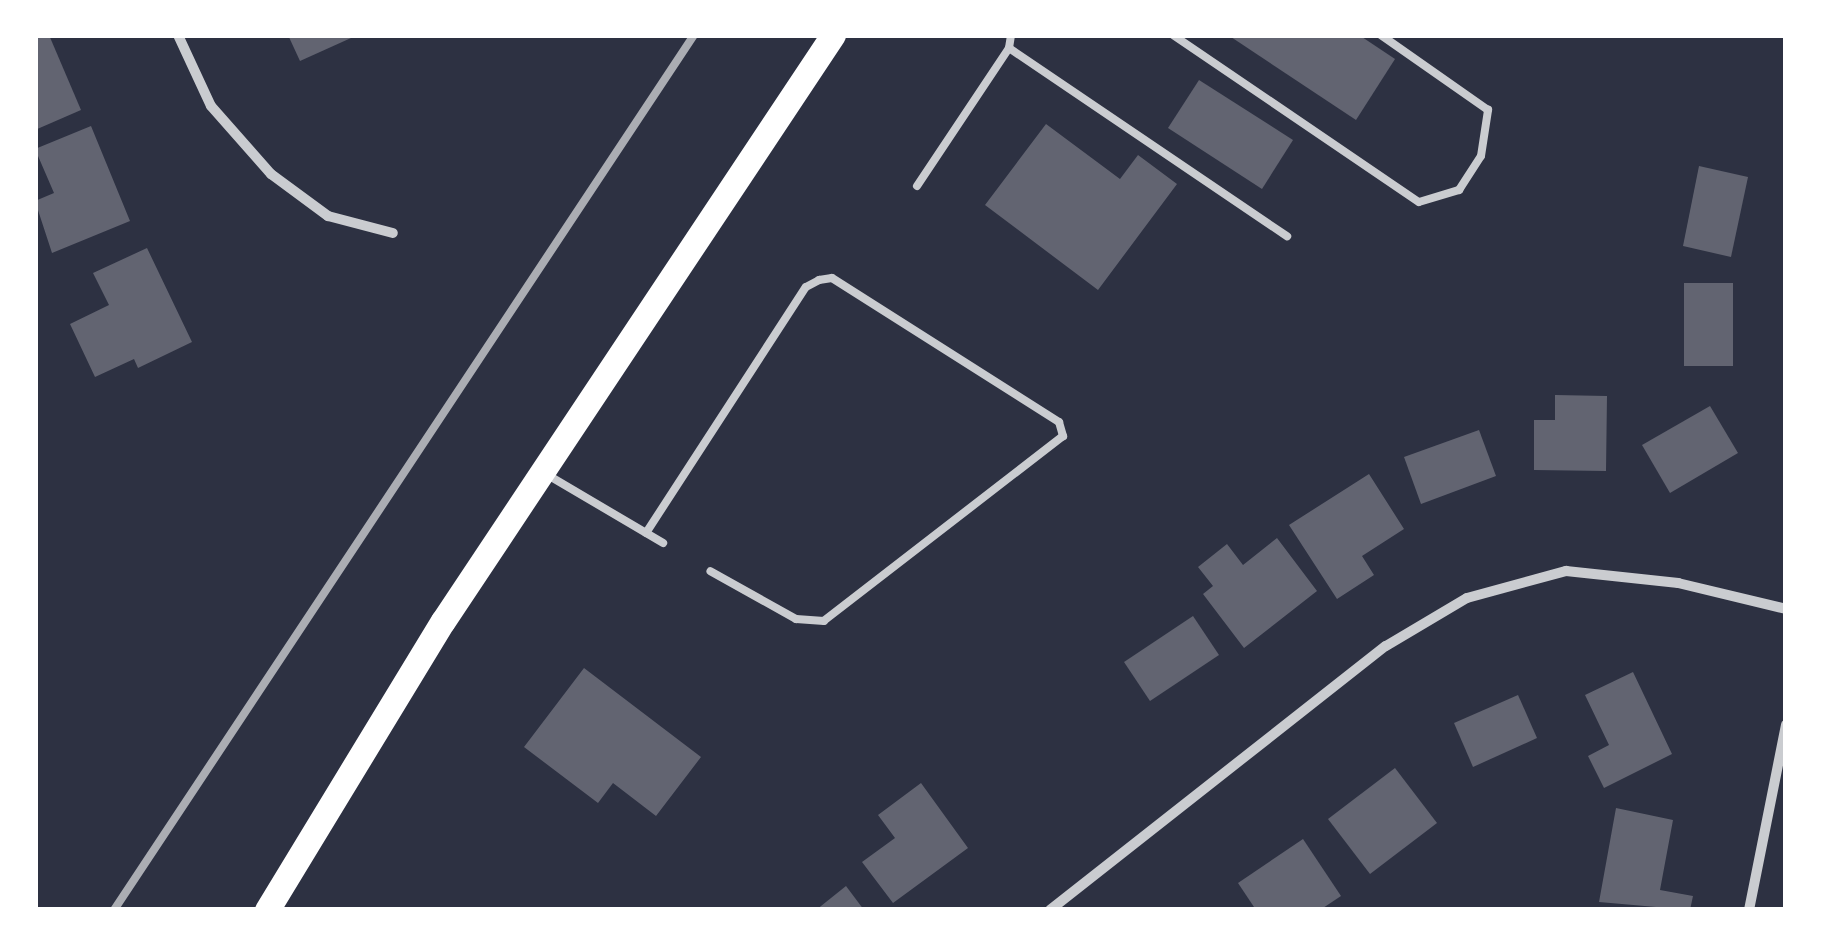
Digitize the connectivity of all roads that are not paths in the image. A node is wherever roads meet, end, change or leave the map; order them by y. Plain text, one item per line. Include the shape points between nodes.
1 (178, 35) edge
2 (833, 35) edge
3 (1011, 35) edge
4 (1173, 35) edge
5 (1381, 35) edge
6 (1009, 48) junction
7 (917, 186) dead end
8 (393, 233) dead end
9 (1287, 236) dead end
10 (542, 471) junction
11 (646, 533) junction
12 (664, 543) dead end
13 (710, 571) dead end
14 (1786, 609) edge
15 (1786, 725) edge
16 (267, 910) edge
17 (1050, 910) edge
18 (1749, 910) edge

1 - 8 street via 211,106 271,174 338,221
2 - 10 main road
3 - 6 lane
4 - 5 lane via 1419,202 1459,190 1481,156 1488,110
6 - 7 lane
6 - 9 lane
10 - 11 lane
10 - 16 main road
11 - 12 lane
11 - 13 lane via 806,287 819,280 832,278 1059,422 1063,436 824,621 796,618
14 - 17 street via 1678,583 1566,571 1468,598 1386,646
15 - 18 street

